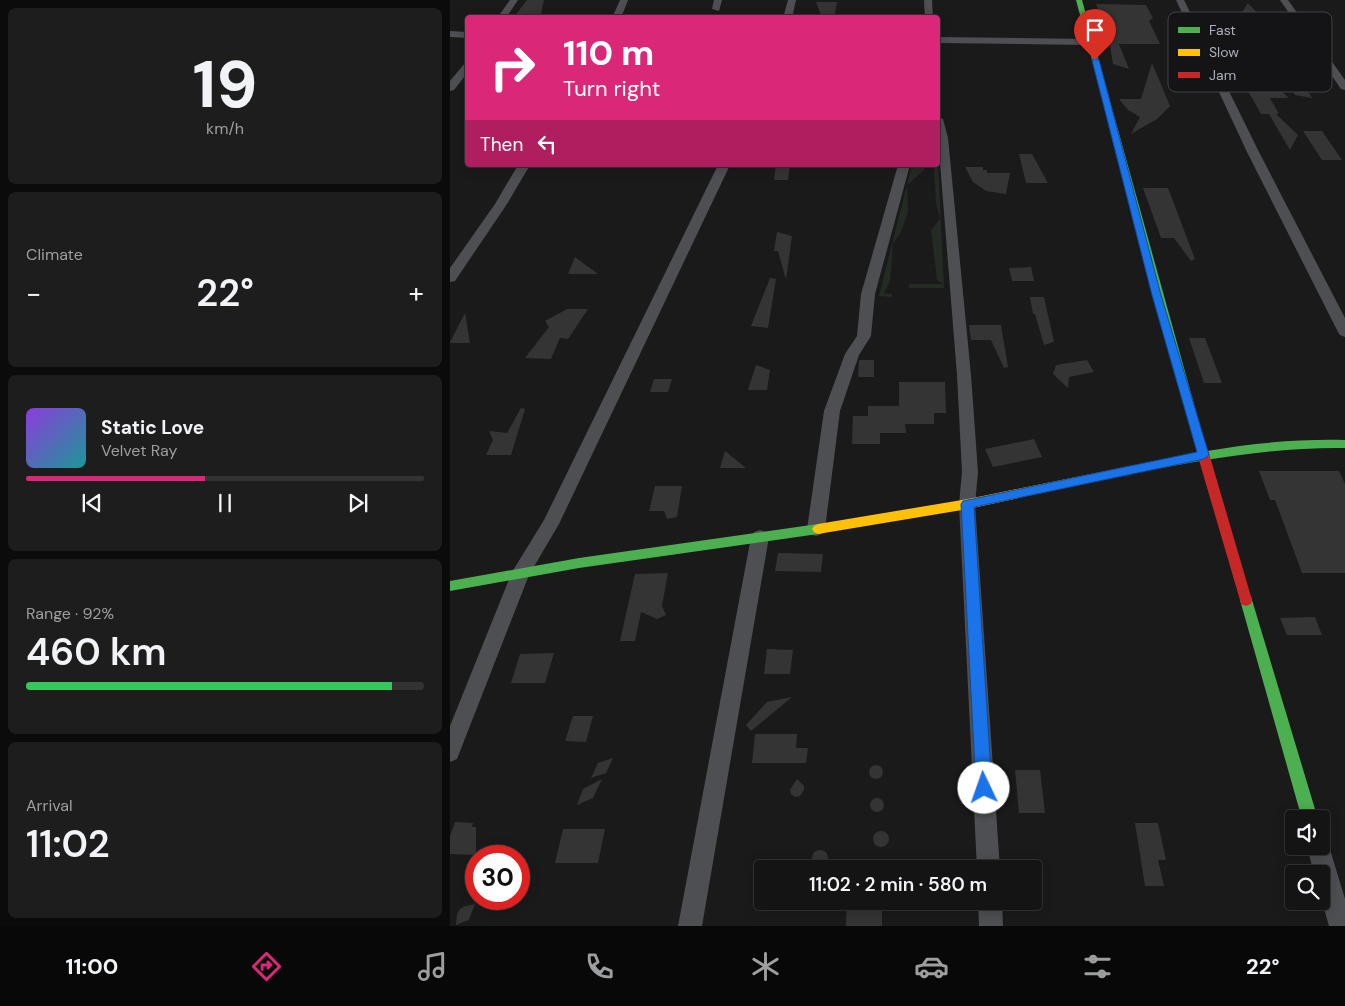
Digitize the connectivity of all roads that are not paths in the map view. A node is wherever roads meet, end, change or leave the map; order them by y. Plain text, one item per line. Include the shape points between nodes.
1 (514, 0) edge
2 (624, 0) edge
3 (792, 0) edge
4 (928, 0) edge
5 (1079, 0) edge
6 (1180, 0) edge
7 (1284, 0) edge
8 (1186, 12) edge
9 (1292, 12) edge
10 (504, 15) edge
11 (617, 15) edge
12 (788, 15) edge
13 (930, 15) edge
14 (450, 34) edge
15 (465, 34) edge
16 (940, 40) edge
17 (1090, 42) junction
18 (1332, 68) edge
19 (465, 70) edge
20 (1345, 87) edge
21 (450, 88) edge
22 (1224, 92) edge
23 (940, 127) edge
24 (523, 167) edge
25 (723, 167) edge
26 (903, 167) edge
27 (450, 278) edge
28 (1345, 332) edge
29 (1345, 444) edge
30 (1204, 455) junction
31 (967, 504) junction
32 (816, 529) junction
33 (760, 537) junction
34 (521, 572) junction
35 (450, 586) edge
36 (450, 752) edge
37 (1307, 810) edge
38 (1321, 855) edge
39 (988, 860) edge
40 (990, 910) edge
41 (690, 926) edge
42 (991, 926) edge
43 (1341, 926) edge

1 - 10 street
2 - 11 street
3 - 12 street
4 - 13 street
5 - 17 street
6 - 8 street
7 - 9 street
14 - 15 street
16 - 17 street
17 - 30 street via 1157,295
18 - 20 street
19 - 21 street
22 - 28 street
23 - 31 street via 964,375 970,472
24 - 27 street
25 - 34 street via 550,524
26 - 32 street via 868,294 864,336 852,354 832,411
29 - 30 street via 1273,443
30 - 31 street
30 - 37 street
31 - 32 street
31 - 39 street
32 - 33 street
33 - 34 street
33 - 41 street
34 - 35 street
34 - 36 street
38 - 43 street
40 - 42 street

